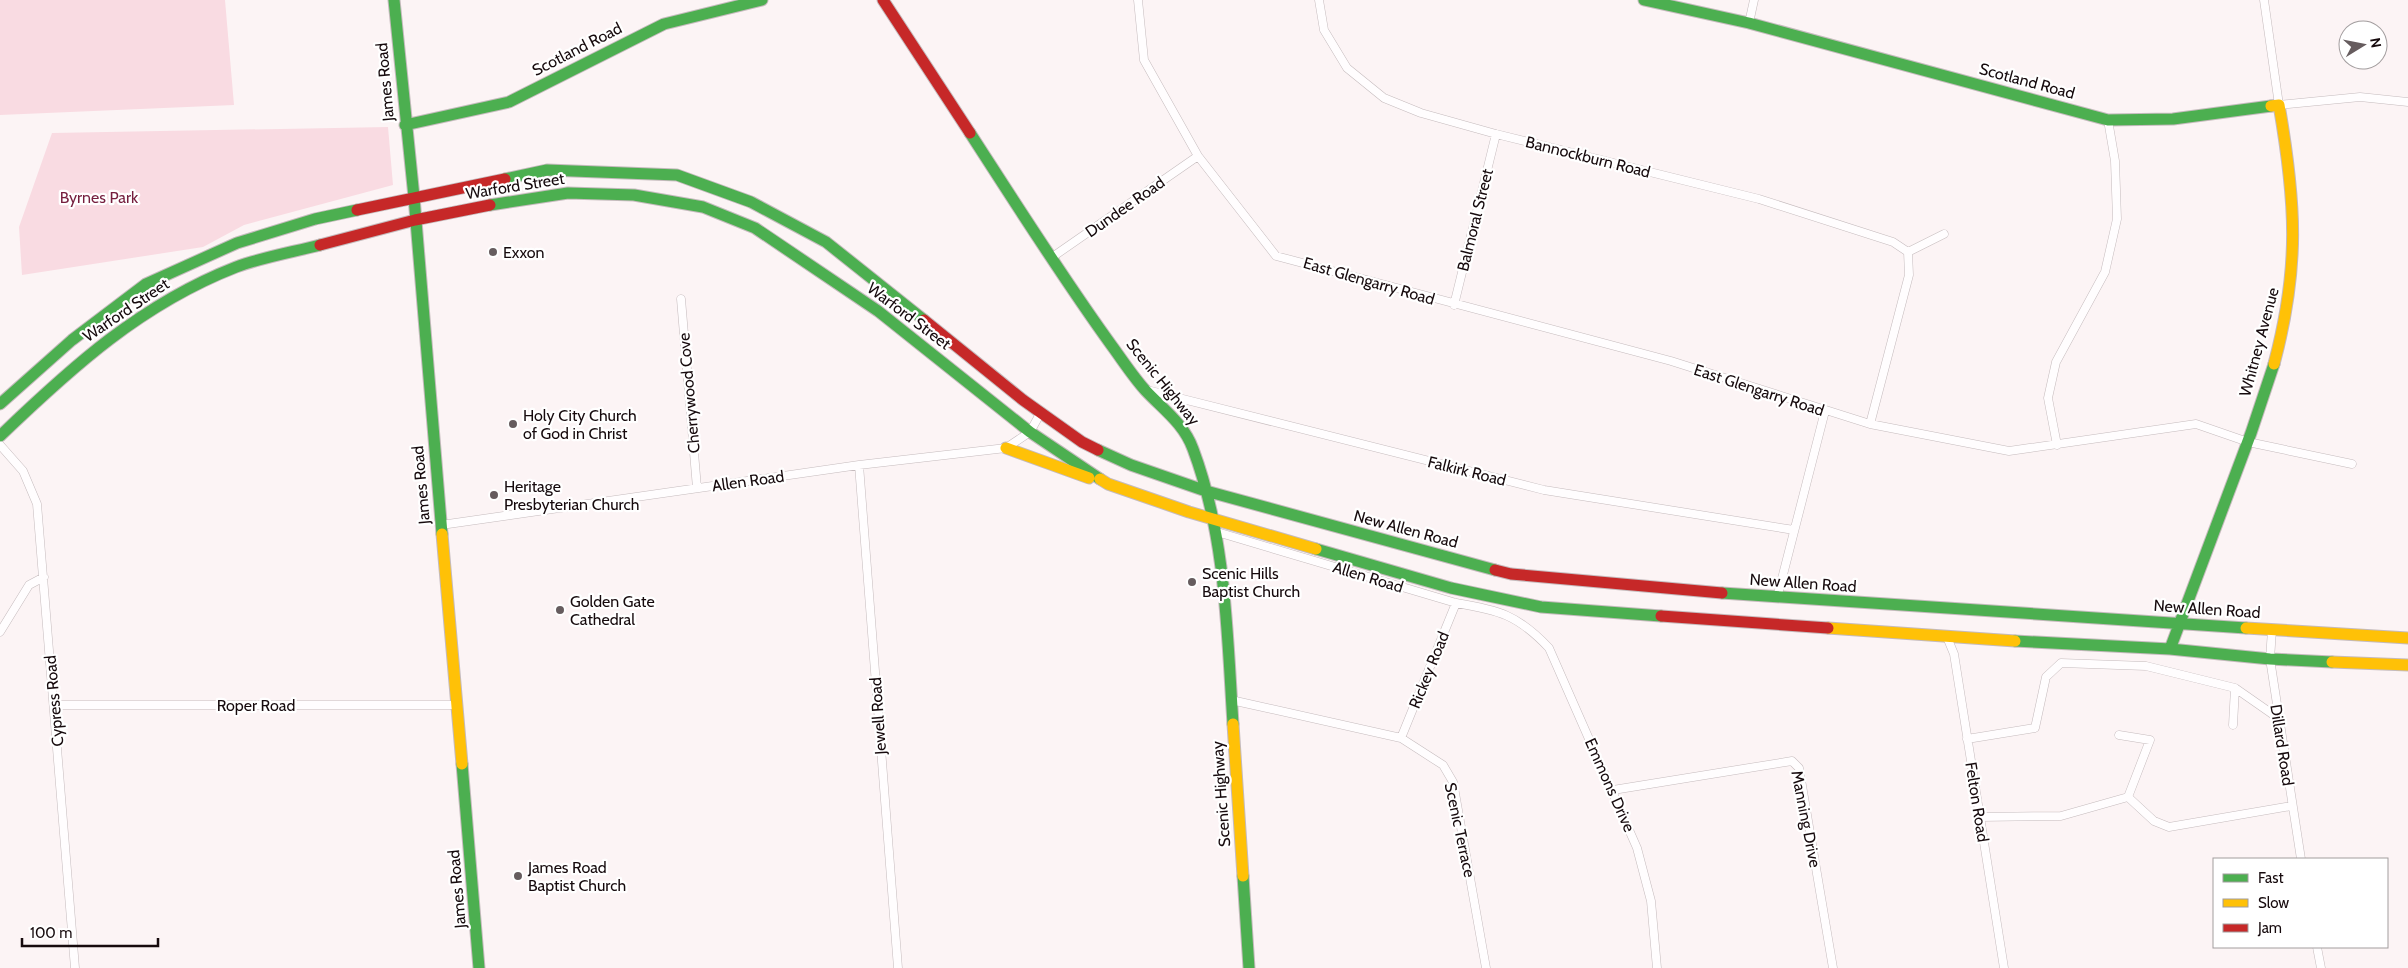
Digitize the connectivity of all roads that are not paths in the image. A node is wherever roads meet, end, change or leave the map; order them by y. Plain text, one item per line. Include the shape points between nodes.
1 (394, 0) edge
2 (762, 0) edge
3 (883, 0) edge
4 (1138, 0) edge
5 (1319, 0) edge
6 (1644, 0) edge
7 (1754, 0) edge
8 (2264, 0) edge
9 (1749, 23) junction
10 (2408, 102) edge
11 (2279, 105) junction
12 (2108, 120) junction
13 (405, 125) junction
14 (1496, 134) junction
15 (1198, 156) junction
16 (414, 197) junction
17 (415, 220) junction
18 (1944, 234) dead end
19 (1908, 252) junction
20 (1051, 258) junction
21 (681, 298) dead end
22 (1454, 305) junction
23 (1145, 390) junction
24 (0, 404) edge
25 (1826, 411) junction
26 (1040, 414) junction
27 (1870, 424) junction
28 (1030, 432) junction
29 (0, 436) edge
30 (2248, 442) junction
31 (0, 445) edge
32 (2057, 445) junction
33 (1006, 448) junction
34 (2352, 464) dead end
35 (859, 465) junction
36 (1108, 484) junction
37 (697, 488) junction
38 (1206, 491) junction
39 (1213, 518) junction
40 (441, 525) junction
41 (1794, 530) junction
42 (1217, 532) junction
43 (44, 577) junction
44 (1777, 598) junction
45 (1456, 603) junction
46 (1519, 620) joint
47 (2180, 623) junction
48 (2272, 630) junction
49 (0, 632) edge
50 (1947, 637) junction
51 (2408, 638) edge
52 (2170, 649) junction
53 (2270, 659) junction
54 (2408, 665) edge
55 (2235, 688) junction
56 (1231, 700) junction
57 (54, 705) junction
58 (458, 705) junction
59 (2278, 718) junction
60 (2233, 725) dead end
61 (2119, 734) dead end
62 (1401, 738) junction
63 (1968, 739) junction
64 (1613, 790) junction
65 (2128, 797) junction
66 (2292, 806) junction
67 (1979, 818) junction
68 (2301, 858) edge
69 (2317, 948) edge
70 (75, 968) edge
71 (480, 968) edge
72 (898, 968) edge
73 (1249, 968) edge
74 (1486, 968) edge
75 (1657, 968) edge
76 (1833, 968) edge
77 (2004, 968) edge
78 (2321, 968) edge

1 - 13 main road, James Road
2 - 13 main road, Scotland Road via 664,24 509,102
3 - 20 main road, Scenic Highway
4 - 15 street via 1144,60
5 - 14 street, Bannockburn Road via 1324,30 1347,68 1384,98 1421,113
6 - 9 main road, Scotland Road
7 - 9 street
8 - 11 street, Whitney Avenue
9 - 12 main road, Scotland Road
10 - 11 street, Scotland Road via 2360,97
11 - 12 main road, Scotland Road via 2149,122
11 - 30 main road, Whitney Avenue via 2293,195 2292,275 2283,330
12 - 32 street via 2115,162 2117,220 2105,272 2056,362 2048,398
13 - 16 main road, James Road
14 - 19 street, Bannockburn Road via 1760,199 1893,242
14 - 22 street, Balmoral Street
15 - 20 street, Dundee Road
15 - 22 street, East Glengarry Road via 1276,256
16 - 17 main road, James Road
16 - 24 main road, Warford Street via 315,219 237,243 146,284 72,340
16 - 26 main road, Warford Street via 547,170 677,175 751,202 826,242
17 - 28 main road, Warford Street via 519,199 568,193 634,195 703,207 755,228 878,311
17 - 29 main road, Warford Street via 237,266 173,296 104,342
17 - 40 main road, James Road
18 - 19 street
19 - 27 street via 1909,275
20 - 23 main road, Scenic Highway
21 - 37 street, Cherrywood Cove
22 - 25 street, East Glengarry Road via 1671,361
23 - 38 main road, Scenic Highway via 1180,424 1193,448
23 - 41 street, Falkirk Road via 1544,490
25 - 27 street, East Glengarry Road
25 - 41 street
26 - 28 street, Allen Road
26 - 38 main road, Warford Street via 1082,442 1131,465
27 - 32 street, East Glengarry Road via 2009,451
28 - 33 street, Allen Road
28 - 36 main road, Warford Street
30 - 32 street, East Glengarry Road via 2196,424
30 - 34 street, East Glengarry Road
30 - 47 main road, Whitney Avenue
31 - 43 street, Cypress Road via 23,471 37,504
33 - 35 street, Allen Road
33 - 36 main road
35 - 37 street, Allen Road
35 - 72 street, Jewell Road
36 - 39 main road, Warford Street
37 - 40 street, Allen Road
38 - 39 main road, Scenic Highway
38 - 44 main road, New Allen Road via 1511,574
39 - 42 main road, Scenic Highway
39 - 50 main road via 1451,588 1541,607
40 - 58 main road, James Road
41 - 44 street
42 - 45 street, Allen Road
42 - 56 main road, Scenic Highway
43 - 49 street via 29,585
43 - 57 street, Cypress Road
44 - 47 main road, New Allen Road
45 - 46 street, Allen Road via 1492,609
45 - 62 street, Rickey Road
46 - 64 street, Emmons Drive via 1549,648
47 - 48 main road, New Allen Road
47 - 52 main road, Whitney Avenue
48 - 51 main road, New Allen Road
48 - 53 street, Dillard Road
50 - 52 main road
50 - 63 street, Felton Road via 1954,654
52 - 53 main road
53 - 54 main road
53 - 59 street, Dillard Road
55 - 59 street
55 - 60 street
55 - 63 street via 2146,666 2061,663 2046,677 2035,728
56 - 62 street, Scenic Terrace
56 - 73 main road, Scenic Highway
57 - 58 street, Roper Road
57 - 70 street, Cypress Road
58 - 71 main road, James Road
59 - 66 street, Dillard Road
61 - 65 street via 2150,740
62 - 74 street, Scenic Terrace via 1443,765 1453,782
63 - 67 street, Felton Road
64 - 75 street, Emmons Drive via 1637,848 1651,901
64 - 76 street, Manning Drive via 1792,761 1799,768
65 - 66 street via 2154,821 2169,828
65 - 67 street via 2061,816
66 - 68 street, Dillard Road
67 - 77 street, Felton Road
69 - 78 street

